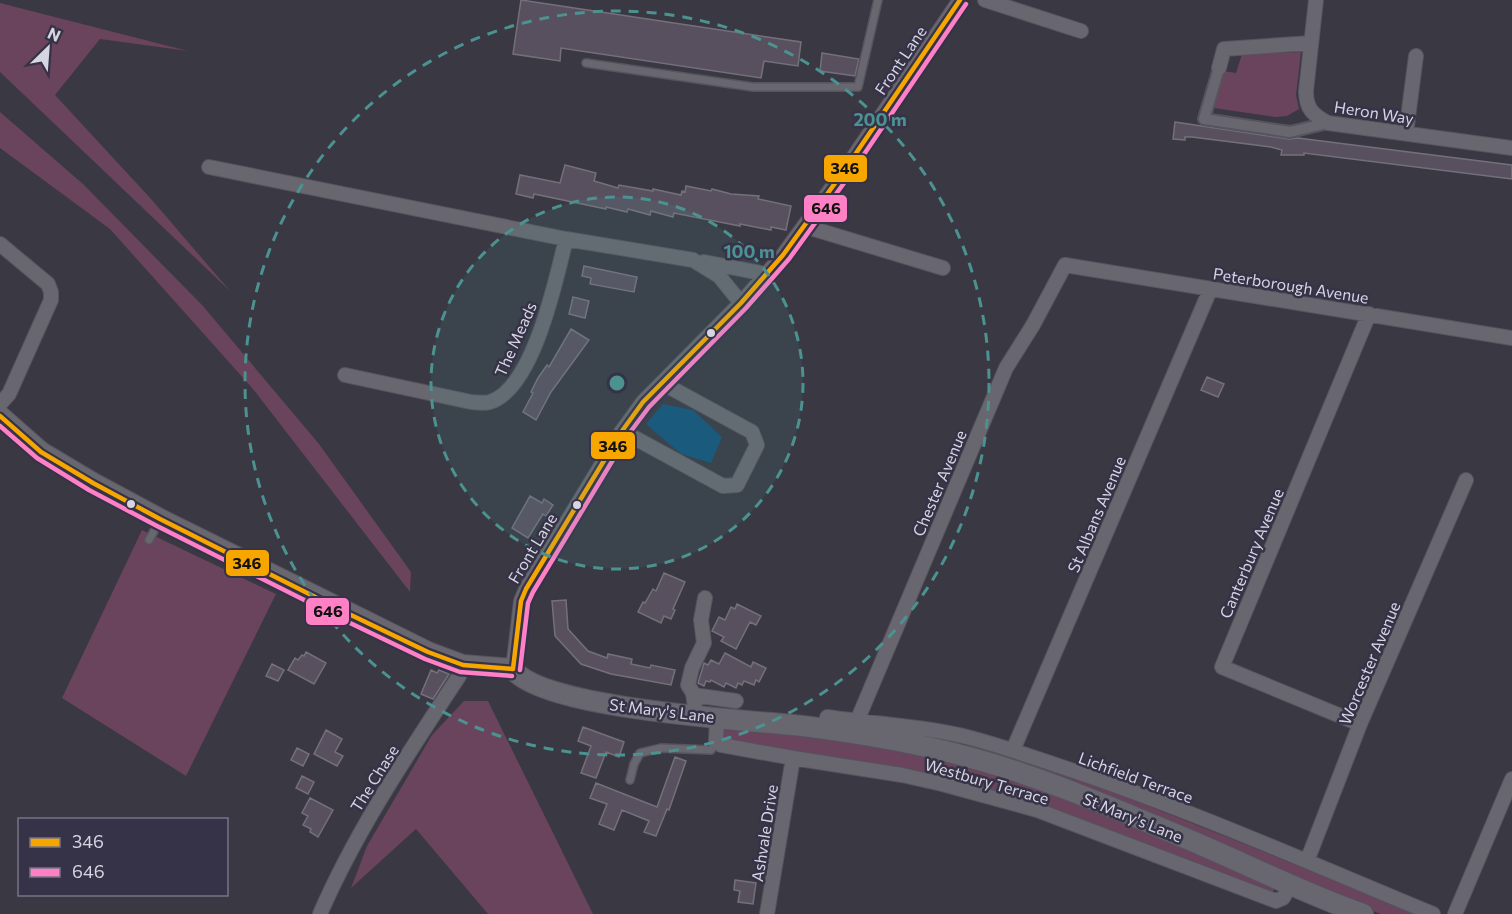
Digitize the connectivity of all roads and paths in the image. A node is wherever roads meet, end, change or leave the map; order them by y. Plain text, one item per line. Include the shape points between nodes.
1 (878, 0) edge
2 (960, 0) edge
3 (985, 0) edge
4 (1316, 0) edge
5 (1081, 31) dead end
6 (1311, 43) junction
7 (1416, 56) dead end
8 (586, 63) dead end
9 (1219, 68) joint
10 (1328, 123) junction
11 (1406, 133) junction
12 (1512, 148) edge
13 (209, 167) dead end
14 (804, 226) junction
15 (566, 239) junction
16 (0, 244) edge
17 (693, 260) junction
18 (1065, 265) joint
19 (943, 268) dead end
20 (766, 274) junction
21 (1210, 290) junction
22 (741, 303) junction
23 (1369, 314) junction
24 (1512, 338) edge
25 (345, 375) dead end
26 (662, 383) junction
27 (0, 404) edge
28 (0, 417) edge
29 (622, 431) junction
30 (1466, 480) dead end
31 (160, 519) junction
32 (149, 540) dead end
33 (705, 598) dead end
34 (463, 665) junction
35 (513, 669) junction
36 (693, 695) junction
37 (736, 701) dead end
38 (696, 716) junction
39 (717, 717) junction
40 (857, 721) junction
41 (1360, 724) junction
42 (826, 729) junction
43 (716, 741) junction
44 (1013, 750) junction
45 (793, 758) junction
46 (1512, 779) edge
47 (630, 780) dead end
48 (1307, 861) junction
49 (1290, 886) junction
50 (320, 914) edge
51 (767, 914) edge
52 (1363, 914) edge
53 (1433, 914) edge
54 (1455, 914) edge

1 - 8 lane via 858,87 753,87
2 - 14 street, Front Lane
3 - 5 street
4 - 6 street, Heron Way
6 - 9 street via 1224,49
6 - 10 street, Heron Way via 1306,104 1314,116
7 - 11 street
9 - 10 street via 1204,119 1290,132
10 - 11 street, Heron Way
11 - 12 street, Heron Way
13 - 15 street
14 - 19 street
14 - 20 street, Front Lane
15 - 17 street
15 - 25 street, The Meads via 546,317 528,359 510,389 489,403
16 - 27 street via 48,284 51,300 9,394
17 - 20 street
17 - 22 street via 719,276
18 - 21 street, Peterborough Avenue
18 - 40 street, Chester Avenue via 1006,368
20 - 22 street, Front Lane
21 - 23 street, Peterborough Avenue
21 - 44 street, St Albans Avenue
22 - 26 street, Front Lane
23 - 24 street, Peterborough Avenue
23 - 41 street, Canterbury Avenue via 1222,667
26 - 29 street, Front Lane
26 - 29 street via 752,432 758,445 736,485 723,486
28 - 31 main road, St Mary's Lane via 50,457
29 - 35 street, Front Lane via 526,589 521,601
30 - 41 street, Worcester Avenue
31 - 32 lane
31 - 34 main road, St Mary's Lane via 418,647
33 - 36 street via 704,643 688,685
34 - 35 main road, St Mary's Lane
34 - 50 street, The Chase via 380,796
35 - 38 main road, St Mary's Lane via 530,682 583,699
36 - 37 street
36 - 38 street
38 - 39 main road, St Mary's Lane
39 - 42 main road, St Mary's Lane
39 - 43 street
40 - 42 street, Lichfield Terrace via 827,717
40 - 44 street, Lichfield Terrace via 936,731
41 - 48 street, Worcester Avenue
42 - 49 main road, St Mary's Lane via 905,742 1030,776 1182,836
43 - 45 street, Westbury Terrace
43 - 47 lane via 711,750 661,748 640,753
44 - 48 street, Lichfield Terrace
45 - 49 street, Westbury Terrace via 902,775 1036,810 1276,901 1283,898
45 - 51 street, Ashvale Drive
46 - 54 street
48 - 53 street, Lichfield Terrace
49 - 52 main road, St Mary's Lane

